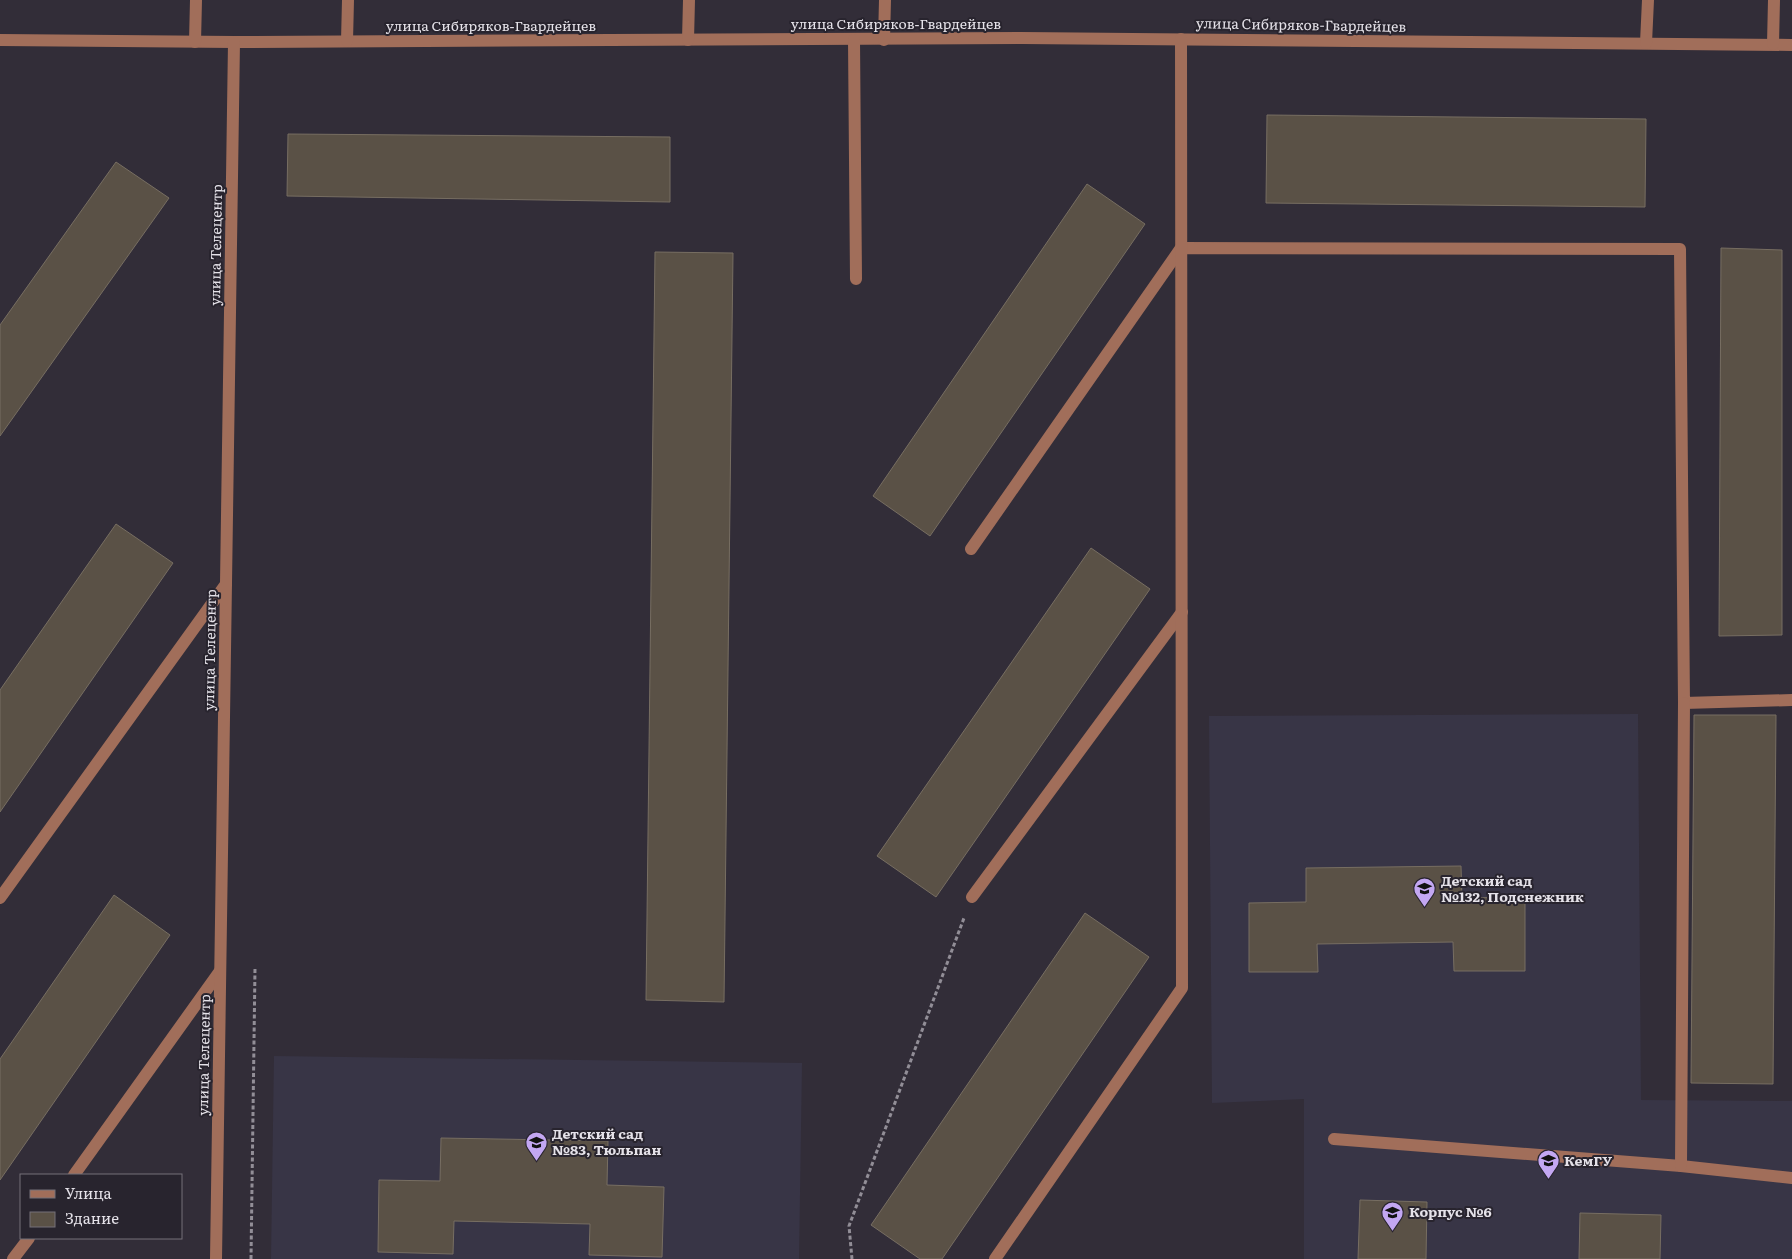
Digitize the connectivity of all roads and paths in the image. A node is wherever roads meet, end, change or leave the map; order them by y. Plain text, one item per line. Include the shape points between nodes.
1 (196, 0) edge
2 (348, 0) edge
3 (689, 0) edge
4 (885, 0) edge
5 (1648, 0) edge
6 (1774, 0) edge
7 (1181, 39) junction
8 (0, 40) edge
9 (688, 40) junction
10 (854, 40) junction
11 (884, 40) junction
12 (347, 41) junction
13 (194, 42) junction
14 (234, 42) junction
15 (1646, 43) junction
16 (1773, 44) junction
17 (1792, 45) edge
18 (1181, 248) junction
19 (856, 279) dead end
20 (971, 549) dead end
21 (226, 584) junction
22 (1182, 612) junction
23 (1792, 700) edge
24 (1684, 703) junction
25 (972, 897) joint
26 (0, 898) edge
27 (255, 968) dead end
28 (220, 971) junction
29 (1334, 1139) dead end
30 (1681, 1166) junction
31 (75, 1174) edge
32 (1792, 1178) edge
33 (28, 1239) edge
34 (14, 1259) edge
35 (216, 1259) edge
36 (251, 1259) edge
37 (852, 1259) edge
38 (995, 1259) edge

1 - 13 street
2 - 12 street
3 - 9 street
4 - 11 street
5 - 15 street
6 - 16 street
7 - 11 street, улица Сибиряков-Гвардейцев
7 - 15 street, улица Сибиряков-Гвардейцев
7 - 18 street
8 - 13 street, улица Сибиряков-Гвардейцев
9 - 10 street, улица Сибиряков-Гвардейцев
9 - 12 street, улица Сибиряков-Гвардейцев
10 - 11 street, улица Сибиряков-Гвардейцев
10 - 19 street
12 - 14 street, улица Сибиряков-Гвардейцев
13 - 14 street, улица Сибиряков-Гвардейцев
14 - 21 street, улица Телецентр
15 - 16 street, улица Сибиряков-Гвардейцев
16 - 17 street, улица Сибиряков-Гвардейцев
18 - 20 street
18 - 22 street
18 - 24 street via 1680,249
21 - 26 street
21 - 28 street, улица Телецентр
22 - 25 street
22 - 38 street via 1182,988
23 - 24 street
24 - 30 street
25 - 37 path via 848,1226
27 - 36 path
28 - 31 street
28 - 35 street, улица Телецентр
29 - 30 street
30 - 32 street
33 - 34 street

